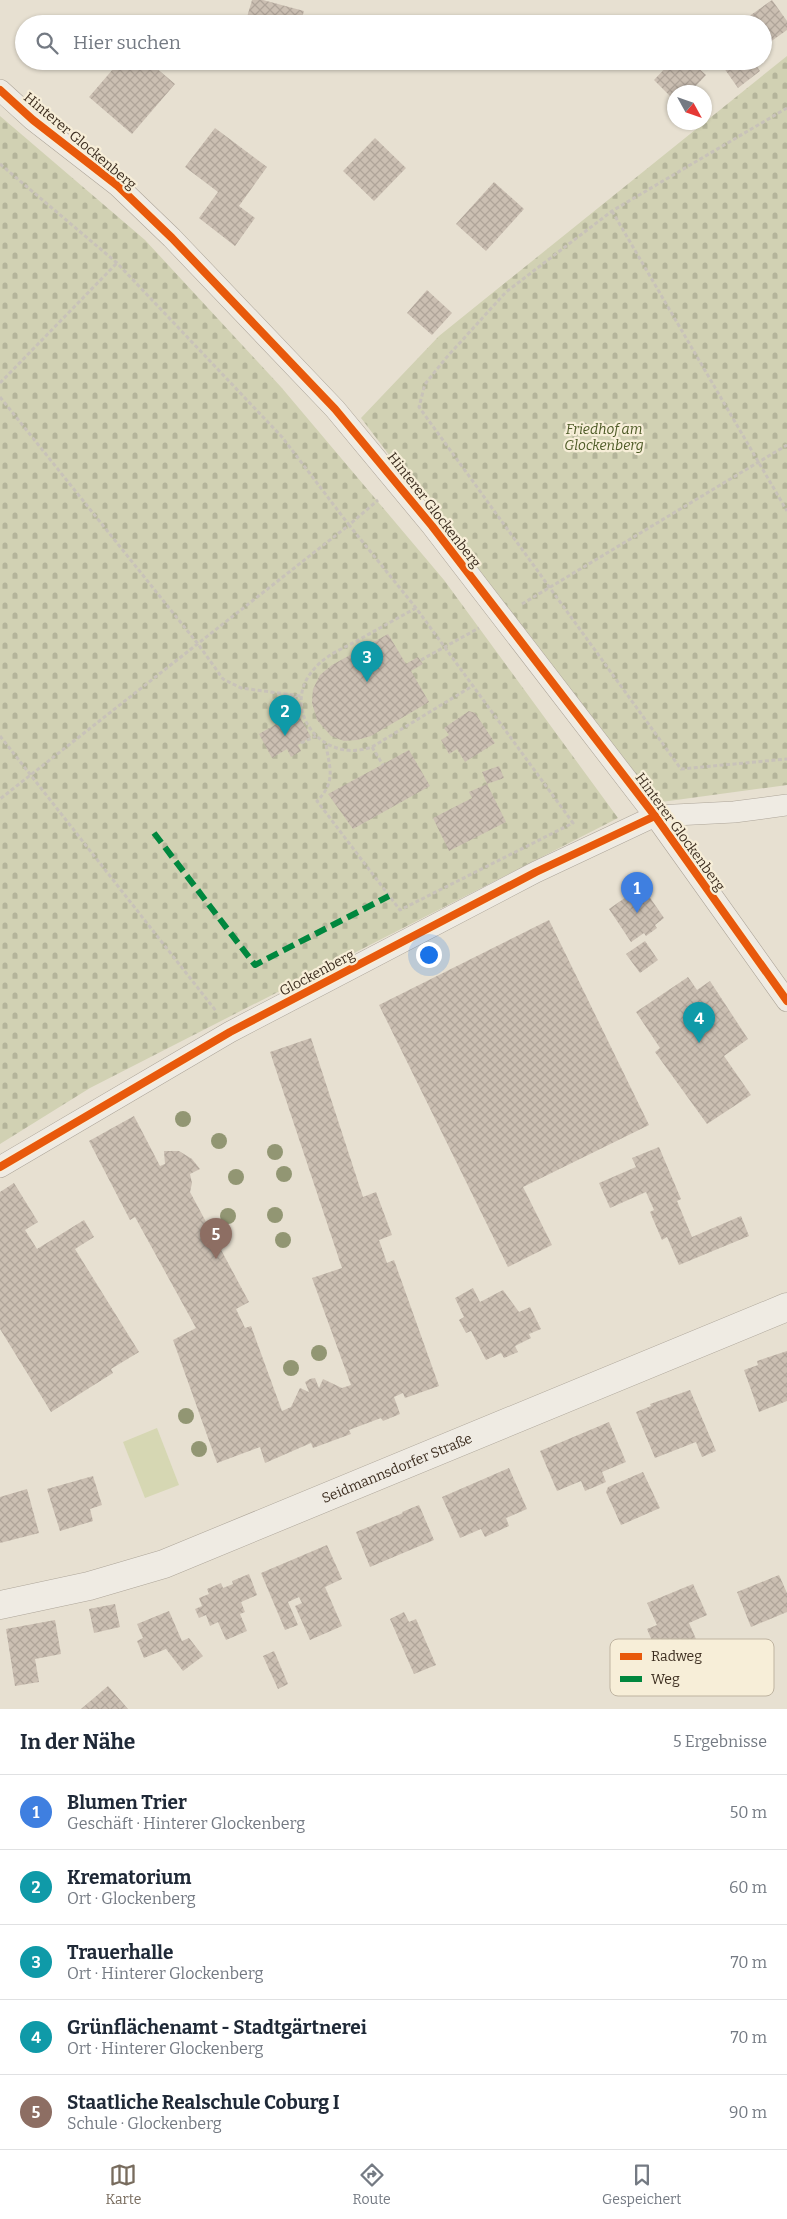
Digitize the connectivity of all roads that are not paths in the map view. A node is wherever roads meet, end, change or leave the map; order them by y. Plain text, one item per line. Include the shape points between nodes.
1 (0, 90) edge
2 (787, 805) edge
3 (655, 816) junction
4 (787, 1001) edge
5 (0, 1167) edge
6 (787, 1307) edge
7 (0, 1605) edge

1 - 3 street, Hinterer Glockenberg via 118,186 335,409 400,486
2 - 3 street, Glockenberg via 734,812
3 - 4 street, Hinterer Glockenberg
3 - 5 street, Glockenberg via 536,872 230,1032
6 - 7 street, Seidmannsdorfer Straße via 164,1564 88,1586

